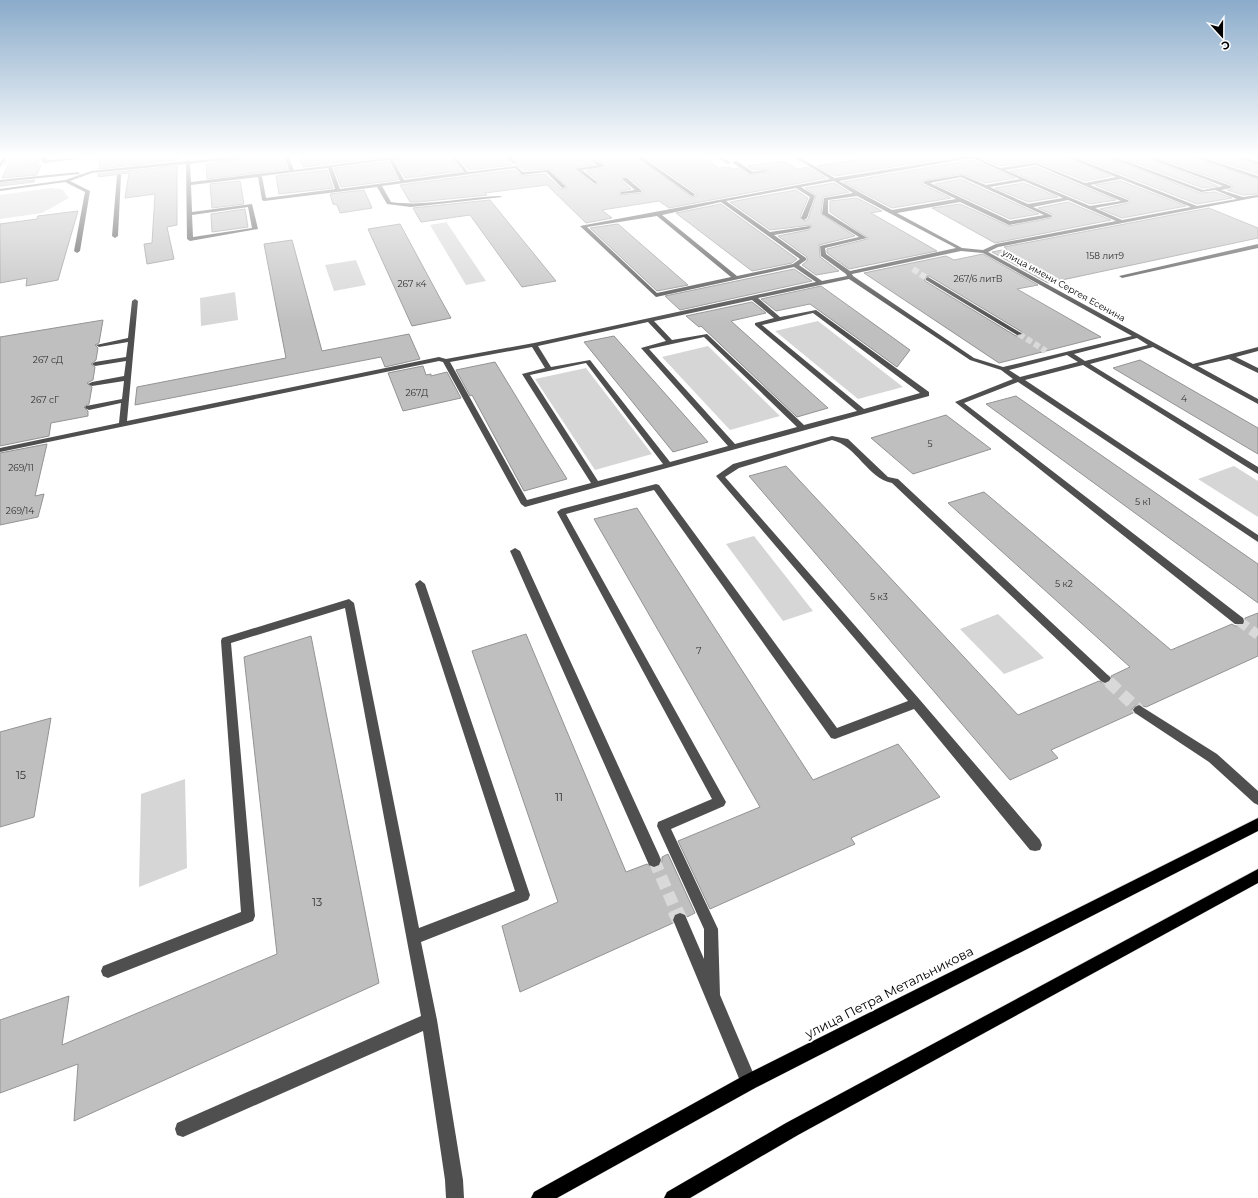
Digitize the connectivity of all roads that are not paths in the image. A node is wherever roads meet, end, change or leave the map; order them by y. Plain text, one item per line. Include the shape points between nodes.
1 (84, 213) edge
2 (117, 213) edge
3 (197, 213) edge
4 (252, 213) edge
5 (663, 213) edge
6 (740, 213) edge
7 (806, 213) edge
8 (825, 213) edge
9 (894, 213) edge
10 (988, 213) edge
11 (1043, 213) edge
12 (1101, 213) edge
13 (1171, 213) edge
14 (190, 214) joint
15 (658, 214) junction
16 (804, 218) dead end
17 (1122, 222) junction
18 (808, 227) dead end
19 (769, 234) junction
20 (115, 236) dead end
21 (1258, 246) edge
22 (961, 249) junction
23 (77, 251) dead end
24 (984, 252) junction
25 (795, 265) junction
26 (849, 275) junction
27 (1122, 276) dead end
28 (736, 278) junction
29 (928, 279) tunnel mouth
30 (821, 283) junction
31 (754, 297) junction
32 (135, 301) dead end
33 (779, 319) junction
34 (650, 320) junction
35 (1019, 334) tunnel mouth
36 (1138, 336) junction
37 (131, 339) junction
38 (671, 343) junction
39 (99, 345) dead end
40 (534, 345) junction
41 (1155, 346) junction
42 (1258, 349) edge
43 (1046, 351) tunnel mouth
44 (1068, 353) junction
45 (1056, 356) junction
46 (1229, 356) junction
47 (130, 358) junction
48 (446, 360) junction
49 (1084, 363) junction
50 (96, 364) dead end
51 (1192, 366) junction
52 (549, 369) junction
53 (1003, 369) junction
54 (1258, 371) edge
55 (128, 378) junction
56 (1018, 380) junction
57 (92, 384) dead end
58 (126, 400) junction
59 (1258, 402) edge
60 (89, 408) dead end
61 (863, 412) junction
62 (123, 425) junction
63 (802, 428) junction
64 (734, 447) junction
65 (0, 450) edge
66 (668, 465) junction
67 (1258, 471) edge
68 (596, 485) junction
69 (1258, 539) edge
70 (516, 551) dead end
71 (420, 584) dead end
72 (1239, 621) tunnel mouth
73 (1105, 678) tunnel mouth
74 (916, 703) junction
75 (1139, 710) tunnel mouth
76 (1258, 799) edge
77 (1258, 824) edge
78 (1035, 845) dead end
79 (654, 860) tunnel mouth
80 (1258, 876) edge
81 (680, 920) tunnel mouth
82 (412, 938) junction
83 (108, 971) dead end
84 (712, 995) junction
85 (429, 1020) junction
86 (749, 1082) junction
87 (183, 1129) dead end
88 (455, 1198) edge
89 (540, 1198) edge
90 (672, 1198) edge

1 - 23 street
2 - 20 street
3 - 14 street
4 - 14 street via 255,229 190,239
5 - 15 street
6 - 19 street
7 - 16 street
8 - 26 street via 864,238 822,247 823,255
9 - 22 street, улица имени Сергея Есенина
10 - 11 street via 1009,223 1049,216
12 - 17 street
13 - 17 street
15 - 28 street
15 - 28 street via 583,226 656,294
17 - 24 street via 996,246
18 - 19 street
19 - 25 street via 804,259
21 - 27 street
22 - 24 street, улица имени Сергея Есенина
22 - 26 street
24 - 36 street, улица имени Сергея Есенина
25 - 28 street
25 - 30 street
26 - 30 street
26 - 53 street via 972,359
29 - 35 street
30 - 31 street
31 - 33 street
31 - 34 street
32 - 37 street
33 - 61 street via 757,324
33 - 61 street via 814,311 926,394
34 - 38 street
34 - 40 street
36 - 41 street, улица имени Сергея Есенина
36 - 44 street
37 - 39 street
37 - 47 street
38 - 63 street via 705,335
38 - 64 street via 644,348
40 - 48 street
40 - 52 street
41 - 49 street
41 - 51 street, улица имени Сергея Есенина
42 - 46 street
43 - 45 street
44 - 45 street
44 - 49 street
45 - 53 street
46 - 51 street
46 - 54 street
47 - 50 street
47 - 55 street
48 - 62 street via 439,359
48 - 68 street via 525,504
49 - 56 street
49 - 67 street
51 - 59 street, улица имени Сергея Есенина
52 - 66 street via 588,361
52 - 68 street via 526,374
53 - 56 street
55 - 57 street
55 - 58 street
56 - 69 street
56 - 72 street via 959,402
58 - 60 street
58 - 62 street
61 - 63 street
62 - 65 street
63 - 64 street
64 - 66 street
66 - 68 street
70 - 79 street
71 - 82 street via 523,895
73 - 74 street via 895,481 885,479 845,441 832,438 736,466 720,476
74 - 78 street
74 - 84 street via 835,734 656,487 560,512 720,802 663,826 711,929
75 - 76 street via 1212,758
77 - 86 main road, улица Петра Метальникова
80 - 90 main road via 792,1128
81 - 84 street
82 - 83 street via 349,603 226,641 248,916
82 - 85 street
84 - 86 street
85 - 87 street
85 - 88 street
86 - 89 main road, улица Петра Метальникова

